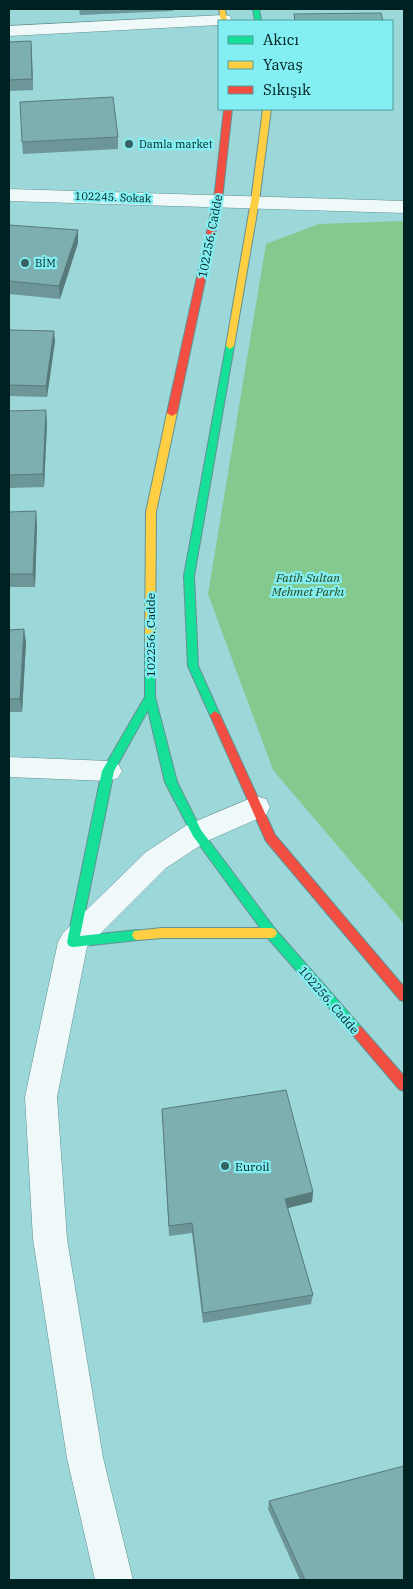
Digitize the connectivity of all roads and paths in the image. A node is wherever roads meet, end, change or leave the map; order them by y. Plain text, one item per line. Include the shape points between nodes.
1 (223, 17) edge
2 (9, 32) edge
3 (228, 110) edge
4 (267, 110) edge
5 (9, 195) edge
6 (218, 200) junction
7 (255, 201) junction
8 (404, 207) edge
9 (150, 697) junction
10 (9, 767) edge
11 (108, 771) junction
12 (256, 807) junction
13 (197, 833) junction
14 (271, 934) junction
15 (73, 942) junction
16 (401, 986) edge
17 (404, 1085) edge
18 (114, 1580) edge

1 - 2 street
3 - 6 street, 102256. Cadde
4 - 7 street
5 - 6 street, 102245. Sokak
6 - 7 street, 102245. Sokak
6 - 9 street, 102256. Cadde via 151,512
7 - 8 street, 102245. Sokak
7 - 12 street via 189,576 194,666
9 - 11 street
9 - 13 street, 102256. Cadde via 171,782
10 - 11 street
11 - 15 street
12 - 13 street
12 - 16 street via 270,838
13 - 14 street, 102256. Cadde
13 - 15 street via 156,860
14 - 15 street via 162,933
14 - 17 street, 102256. Cadde
15 - 18 street via 41,1097 50,1239 85,1458

